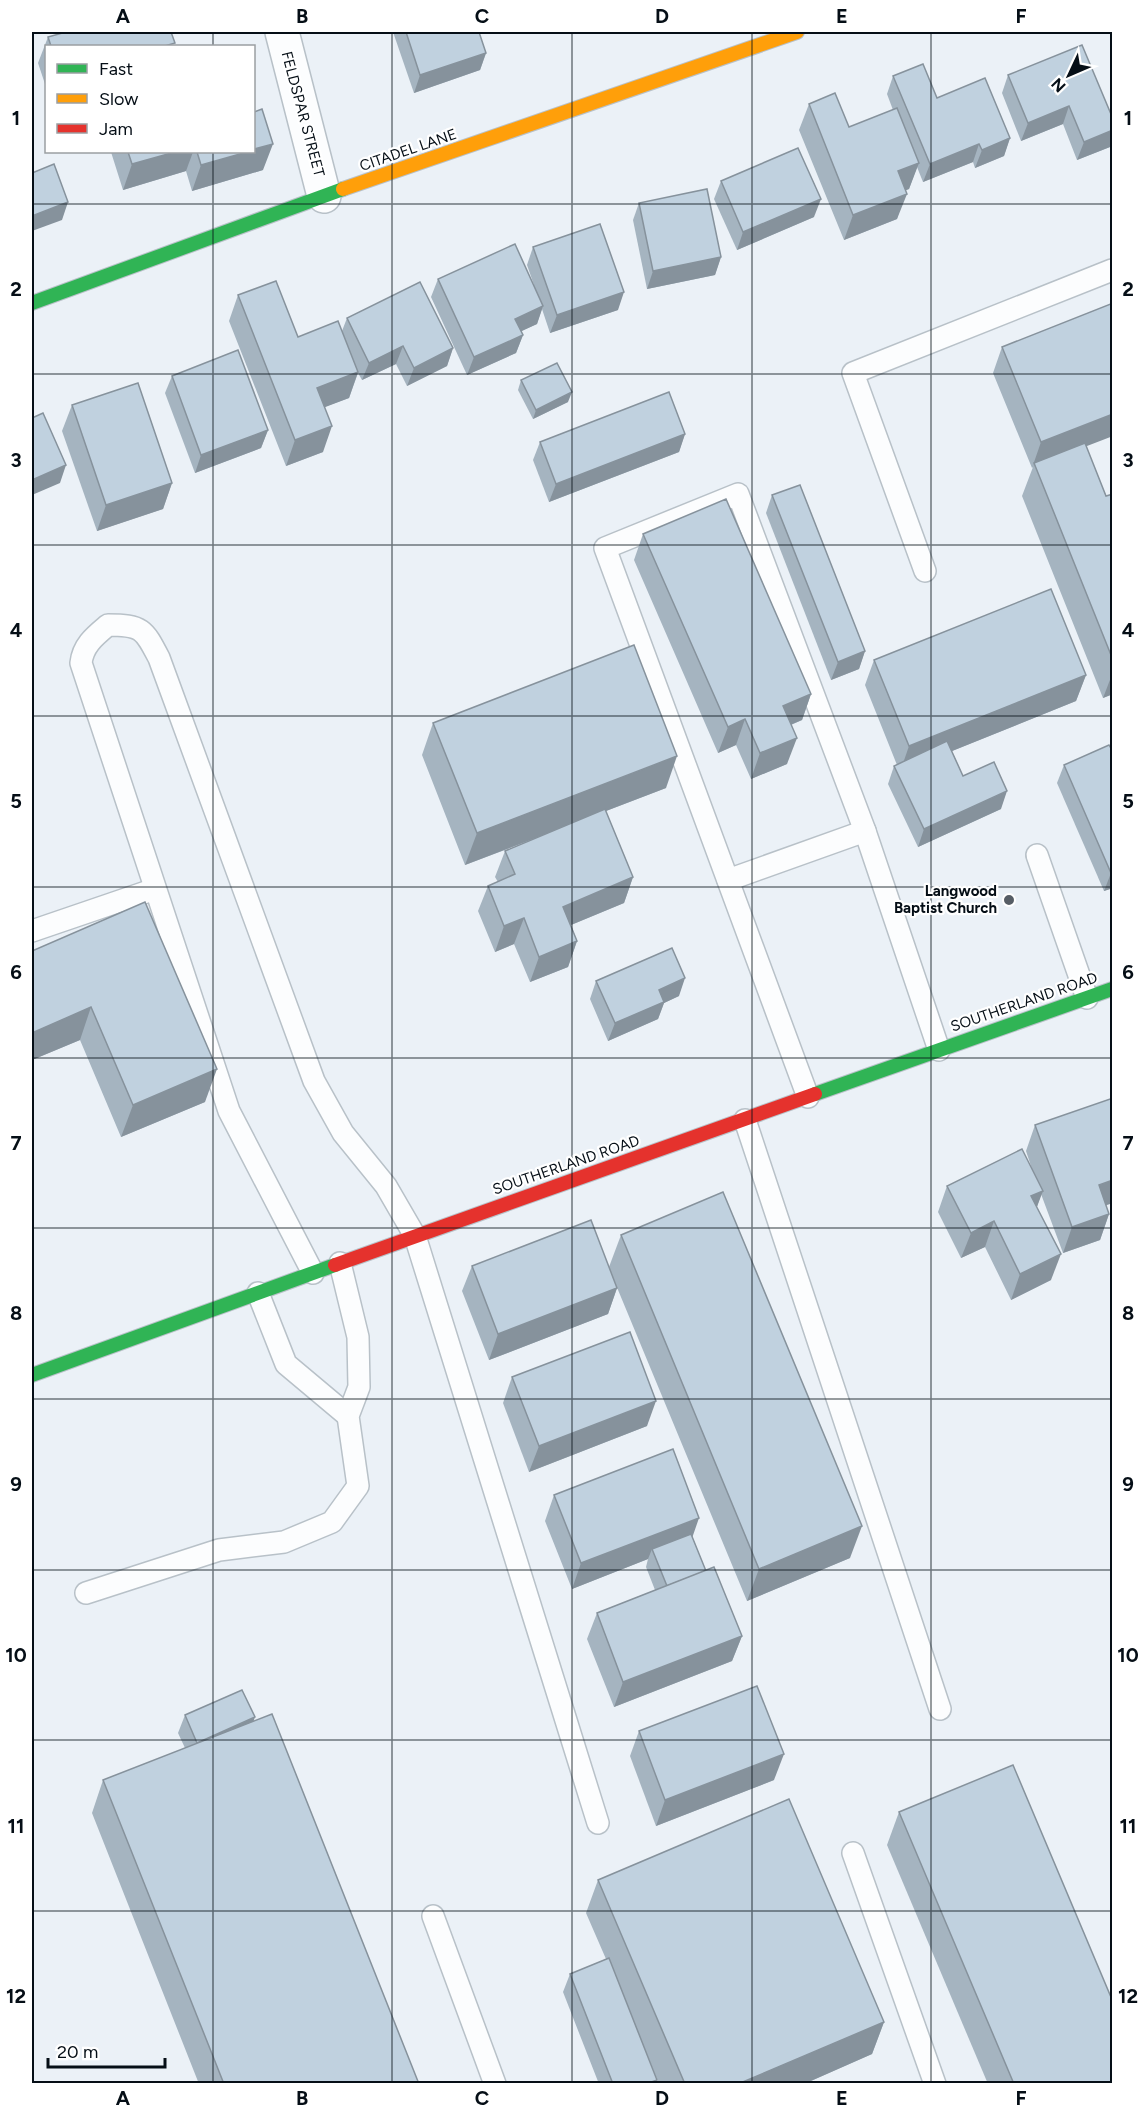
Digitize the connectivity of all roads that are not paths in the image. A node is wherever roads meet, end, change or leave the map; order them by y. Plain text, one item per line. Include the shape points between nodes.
1 (282, 32) edge
2 (797, 32) edge
3 (754, 39) edge
4 (324, 196) junction
5 (1113, 270) edge
6 (32, 303) edge
7 (925, 571) dead end
8 (865, 831) junction
9 (1037, 855) dead end
10 (728, 880) junction
11 (155, 889) junction
12 (32, 931) edge
13 (1113, 988) edge
14 (1087, 998) junction
15 (939, 1050) junction
16 (808, 1097) junction
17 (745, 1120) junction
18 (415, 1236) junction
19 (340, 1263) junction
20 (313, 1273) junction
21 (258, 1293) junction
22 (32, 1375) edge
23 (348, 1416) junction
24 (86, 1593) dead end
25 (940, 1709) dead end
26 (598, 1824) dead end
27 (853, 1853) dead end
28 (433, 1916) dead end
29 (495, 2084) edge
30 (935, 2084) edge

1 - 4 street, FELDSPAR STREET
2 - 3 street, CITADEL LANE
3 - 4 street, CITADEL LANE
4 - 6 street, CITADEL LANE
5 - 7 lane via 853,373
8 - 10 lane
8 - 10 lane via 738,494 605,548
8 - 15 lane
9 - 14 lane
10 - 16 lane
11 - 12 lane
11 - 18 lane via 81,663 91,639 108,625 131,625 146,634 159,658 314,1081 343,1133 386,1186
11 - 20 lane via 229,1111
13 - 14 street, SOUTHERLAND ROAD
14 - 15 street, SOUTHERLAND ROAD
15 - 16 street, SOUTHERLAND ROAD
16 - 17 street, SOUTHERLAND ROAD
17 - 18 street, SOUTHERLAND ROAD
17 - 25 lane
18 - 19 street, SOUTHERLAND ROAD
18 - 26 lane
19 - 20 street, SOUTHERLAND ROAD
19 - 23 lane via 358,1337 359,1387
20 - 21 street, SOUTHERLAND ROAD
21 - 22 street, SOUTHERLAND ROAD
21 - 23 lane via 286,1364
23 - 24 lane via 358,1486 332,1522 284,1542 219,1550
27 - 30 lane
28 - 29 lane

